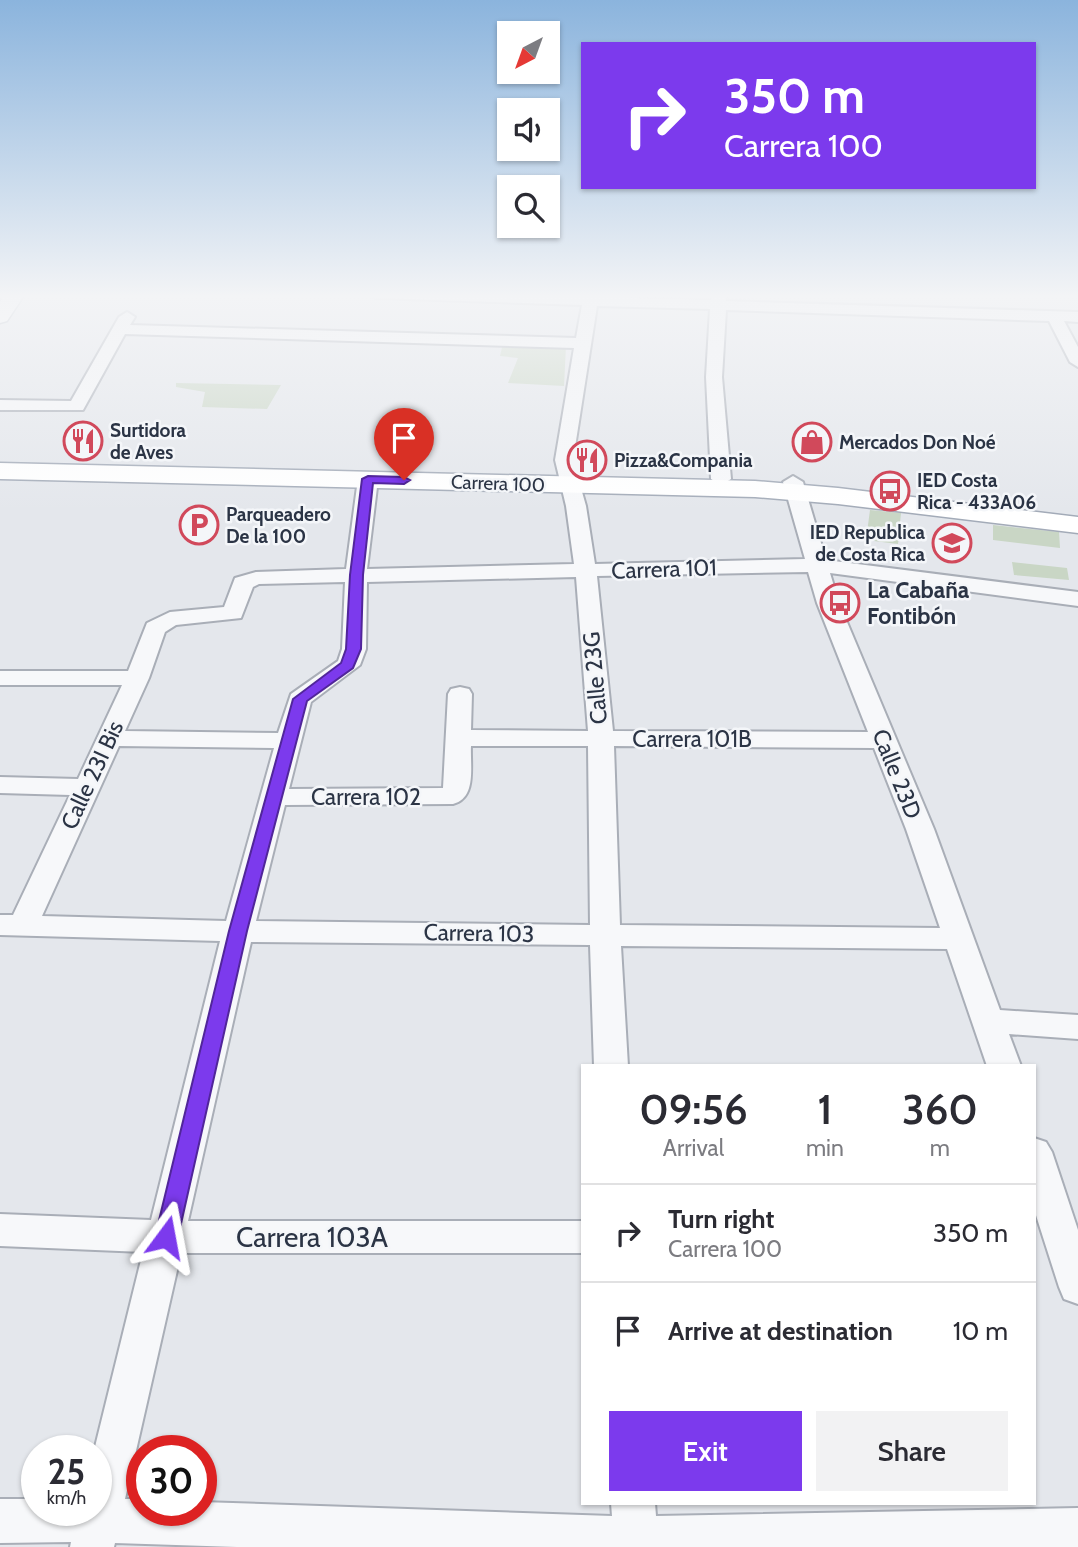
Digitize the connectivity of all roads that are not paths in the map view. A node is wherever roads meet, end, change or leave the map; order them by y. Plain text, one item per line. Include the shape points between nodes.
1 (100, 366) edge
2 (579, 366) edge
3 (715, 366) edge
4 (0, 405) edge
5 (0, 462) edge
6 (0, 471) edge
7 (368, 479) junction
8 (721, 479) junction
9 (569, 481) junction
10 (794, 487) junction
11 (1078, 512) edge
12 (1078, 525) edge
13 (815, 565) junction
14 (586, 571) junction
15 (356, 575) junction
16 (1077, 601) edge
17 (159, 624) joint
18 (0, 678) edge
19 (136, 678) junction
20 (460, 694) dead end
21 (108, 738) junction
22 (458, 738) junction
23 (601, 739) junction
24 (883, 740) junction
25 (289, 741) junction
26 (0, 785) edge
27 (86, 787) junction
28 (274, 797) junction
29 (11, 926) edge
30 (238, 931) junction
31 (605, 935) junction
32 (958, 939) junction
33 (987, 1021) junction
34 (1078, 1027) edge
35 (611, 1064) edge
36 (1003, 1064) edge
37 (1036, 1157) edge
38 (1055, 1206) edge
39 (0, 1230) edge
40 (166, 1237) junction
41 (581, 1237) edge
42 (1078, 1286) edge
43 (0, 1521) edge
44 (635, 1530) edge
45 (1078, 1530) edge
46 (95, 1533) edge

1 - 4 street via 77,406
2 - 9 street, Calle 23G via 565,451
3 - 8 street
5 - 9 main road, Carrera 100
6 - 7 main road, Carrera 100
7 - 9 main road, Carrera 100
7 - 15 street
8 - 9 main road, Carrera 100
8 - 10 main road, Carrera 100
9 - 10 main road, Carrera 100
9 - 14 street, Calle 23G
10 - 11 main road, Carrera 100
10 - 12 main road, Carrera 100
10 - 13 street, Calle 23D
13 - 14 street, Carrera 101
13 - 16 street, Carrera 101
13 - 24 street, Calle 23D
14 - 15 street, Carrera 101
14 - 23 street, Calle 23G
15 - 17 street, Carrera 101 via 247,580 233,613
15 - 25 street via 354,649 348,665 300,699
17 - 19 street, Calle 23I Bis
18 - 19 street
19 - 21 street, Calle 23I Bis
20 - 22 street
21 - 25 street
21 - 27 street, Calle 23I Bis
22 - 23 street, Carrera 101B
22 - 28 street, Carrera 102 via 453,796
23 - 24 street, Carrera 101B
23 - 31 street, Calle 23G
24 - 32 street, Calle 23D
25 - 28 street
26 - 27 street
27 - 29 street, Calle 23I Bis
28 - 30 street
29 - 30 street, Carrera 103
30 - 31 street, Carrera 103
30 - 40 street
31 - 32 street, Carrera 103
31 - 35 street, Calle 23G
32 - 33 street, Calle 23D
33 - 34 street
33 - 36 street, Calle 23D
37 - 38 street
38 - 42 street
39 - 40 street, Carrera 103A
40 - 41 street, Carrera 103A
40 - 46 street
43 - 46 street
44 - 45 street
44 - 46 street

